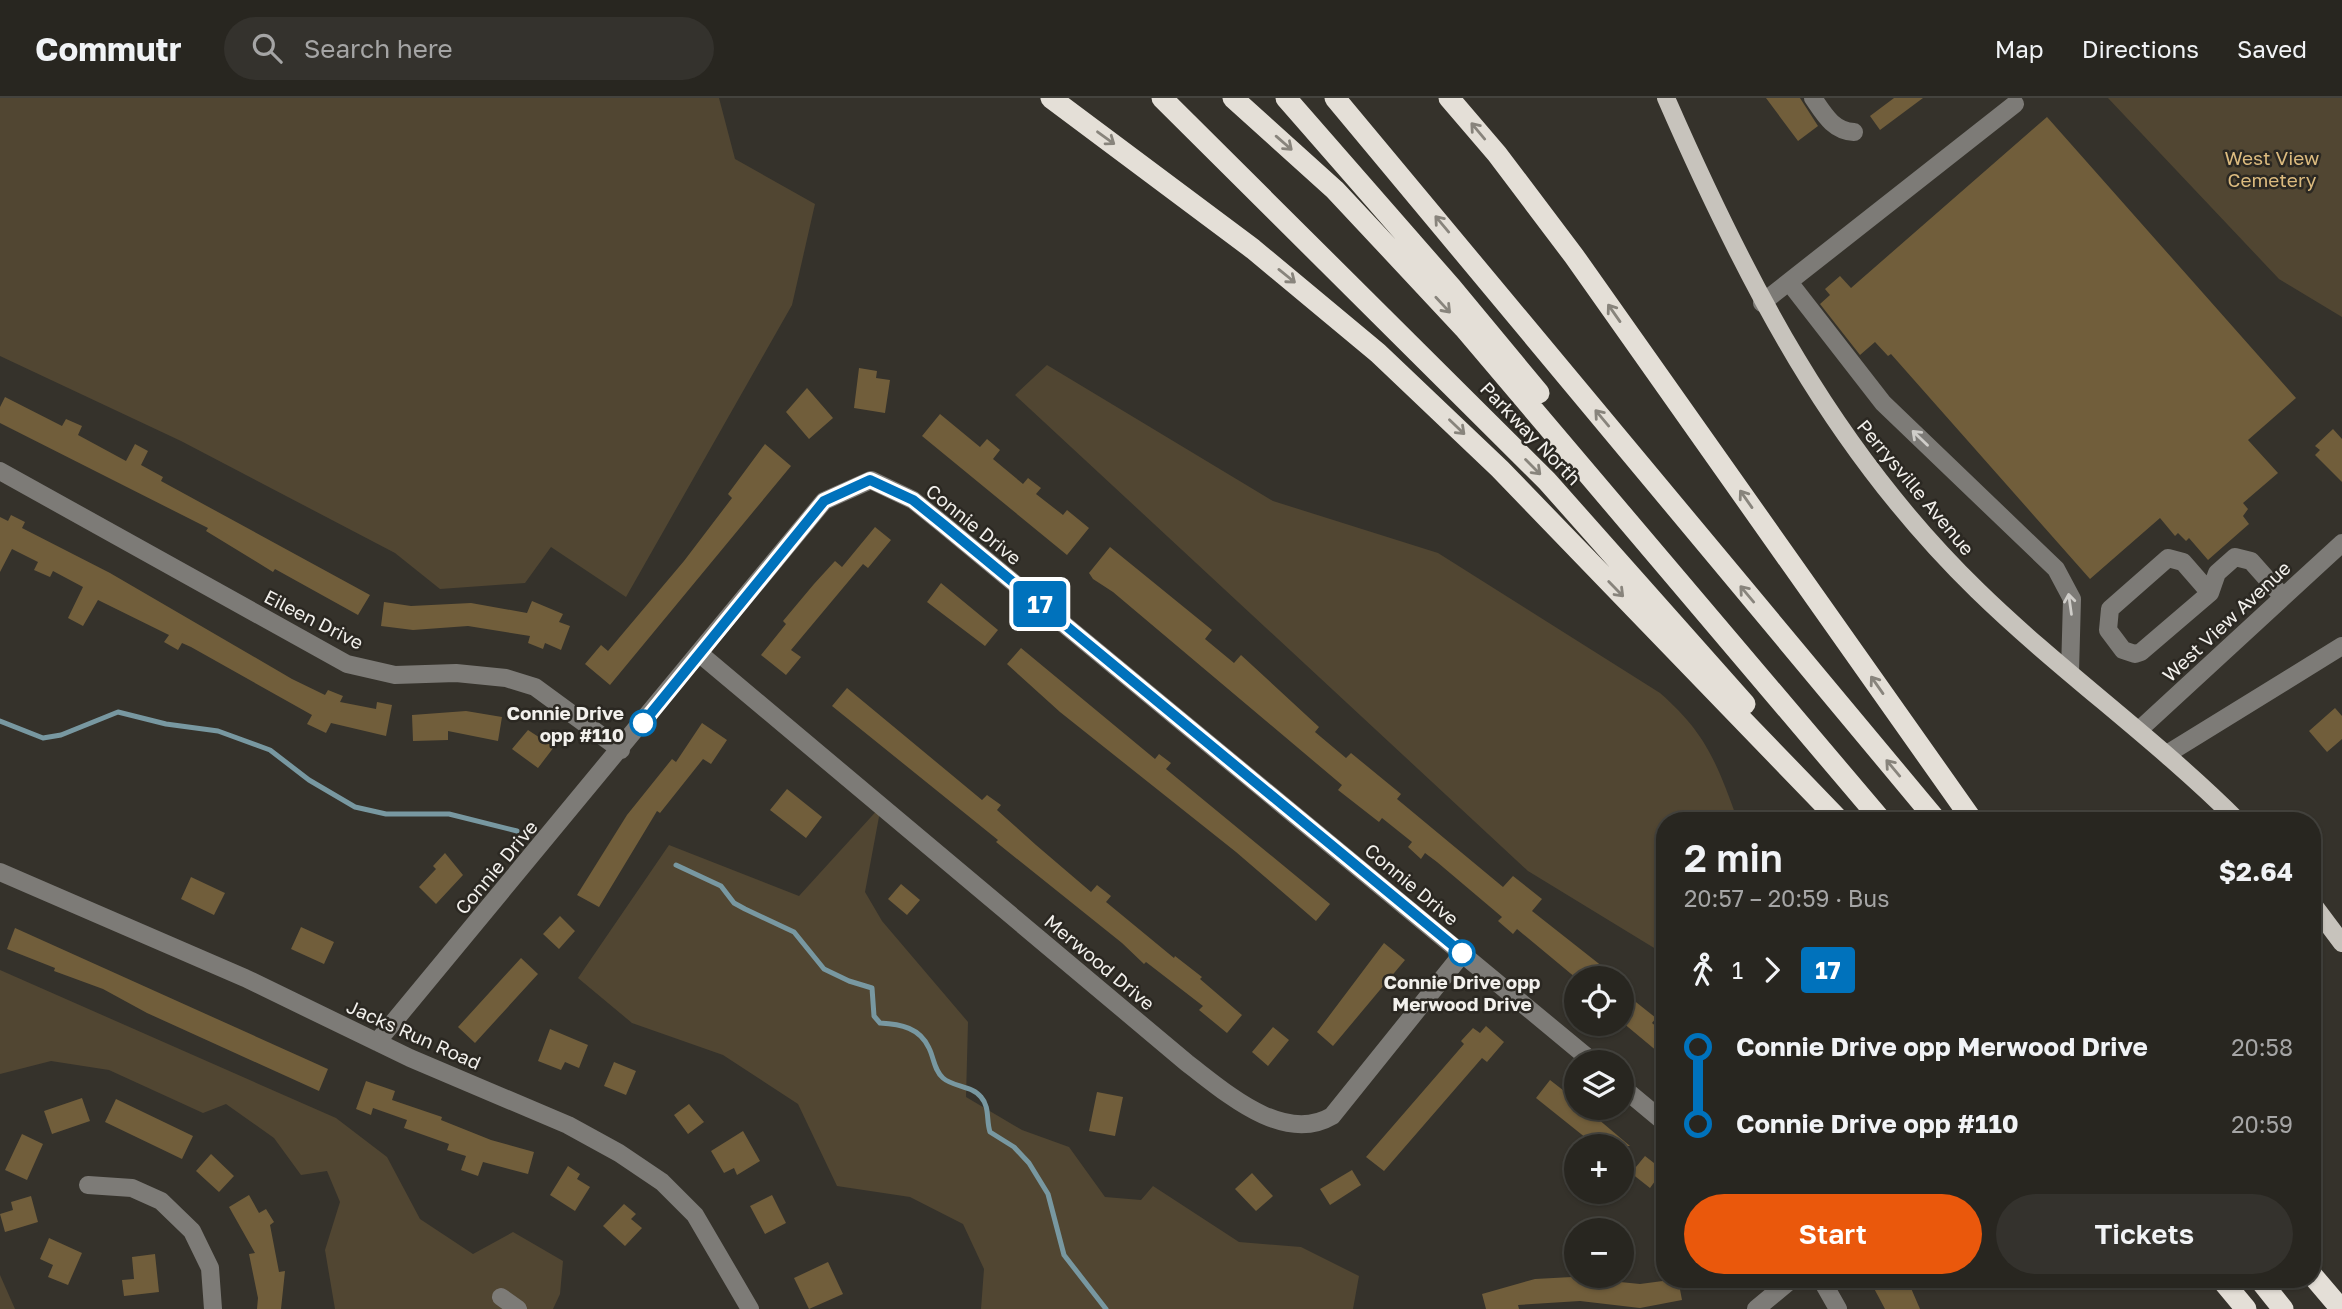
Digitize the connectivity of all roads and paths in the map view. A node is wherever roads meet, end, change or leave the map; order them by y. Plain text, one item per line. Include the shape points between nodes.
1 (1051, 98) edge
2 (1162, 98) edge
3 (1233, 98) edge
4 (1279, 98) edge
5 (1286, 98) edge
6 (1335, 98) edge
7 (1449, 98) edge
8 (1666, 98) edge
9 (1813, 98) edge
10 (2015, 104) dead end
11 (1854, 132) dead end
12 (1332, 151) junction
13 (1789, 282) junction
14 (1762, 303) junction
15 (0, 471) edge
16 (2342, 543) edge
17 (2210, 593) junction
18 (2283, 597) junction
19 (2342, 646) edge
20 (700, 654) junction
21 (2070, 672) junction
22 (2139, 730) junction
23 (621, 750) junction
24 (2168, 754) junction
25 (1833, 812) edge
26 (1835, 812) edge
27 (1877, 812) edge
28 (1878, 812) edge
29 (1930, 812) edge
30 (1967, 812) edge
31 (2229, 812) edge
32 (0, 872) edge
33 (2321, 915) edge
34 (2342, 943) edge
35 (1462, 953) junction
36 (377, 1042) junction
37 (1578, 1050) edge
38 (1634, 1097) edge
39 (1656, 1115) edge
40 (88, 1185) dead end
41 (2321, 1286) edge
42 (1781, 1288) edge
43 (1826, 1288) edge
44 (2228, 1288) edge
45 (2266, 1288) edge
46 (501, 1297) dead end
47 (213, 1309) edge
48 (518, 1309) edge
49 (750, 1309) edge
50 (1756, 1309) edge
51 (1838, 1309) edge
52 (2246, 1309) edge
53 (2283, 1309) edge
54 (2341, 1309) edge

1 -> 25 highway via 1243,241 1378,353 1500,469
2 -> 26 highway, Parkway North via 1547,481 1719,673
3 -> 27 highway via 1335,190 1464,328
4 - 12 highway
5 - 12 highway
29 -> 6 highway
30 -> 7 highway via 1574,256
8 - 14 main road, Perrysville Avenue
9 - 11 street via 1830,123
10 - 13 street
12 - 28 highway via 1452,288
13 - 14 street
21 -> 13 street via 2072,600 2056,569 1883,403
14 - 21 main road, Perrysville Avenue via 1838,426 1901,508 1976,589
15 - 23 street, Eileen Drive via 347,664 395,675 456,673 526,684
16 - 18 street, West View Avenue
17 - 17 street via 2135,654 2123,650 2108,630 2110,609 2168,558 2183,562
17 - 18 street via 2217,573 2241,556
18 - 22 street, West View Avenue
19 - 24 street
20 - 23 street, Connie Drive
20 - 35 street, Connie Drive via 824,501 870,480 913,500
20 - 35 street, Merwood Drive via 1187,1063 1265,1115 1297,1124 1332,1116
21 - 22 main road, Perrysville Avenue
22 - 24 main road, Perrysville Avenue
23 - 36 street, Connie Drive
24 - 31 main road, Perrysville Avenue
32 - 36 street, Jacks Run Road via 115,919
33 - 34 main road
35 - 37 street, Connie Drive
36 - 49 street, Jacks Run Road via 568,1125 662,1182 695,1215
38 - 39 street
40 - 47 street via 132,1188 162,1201 192,1231 210,1268
41 - 54 highway
42 - 50 street
43 - 51 street
44 - 52 highway
45 - 53 highway
46 - 48 street

